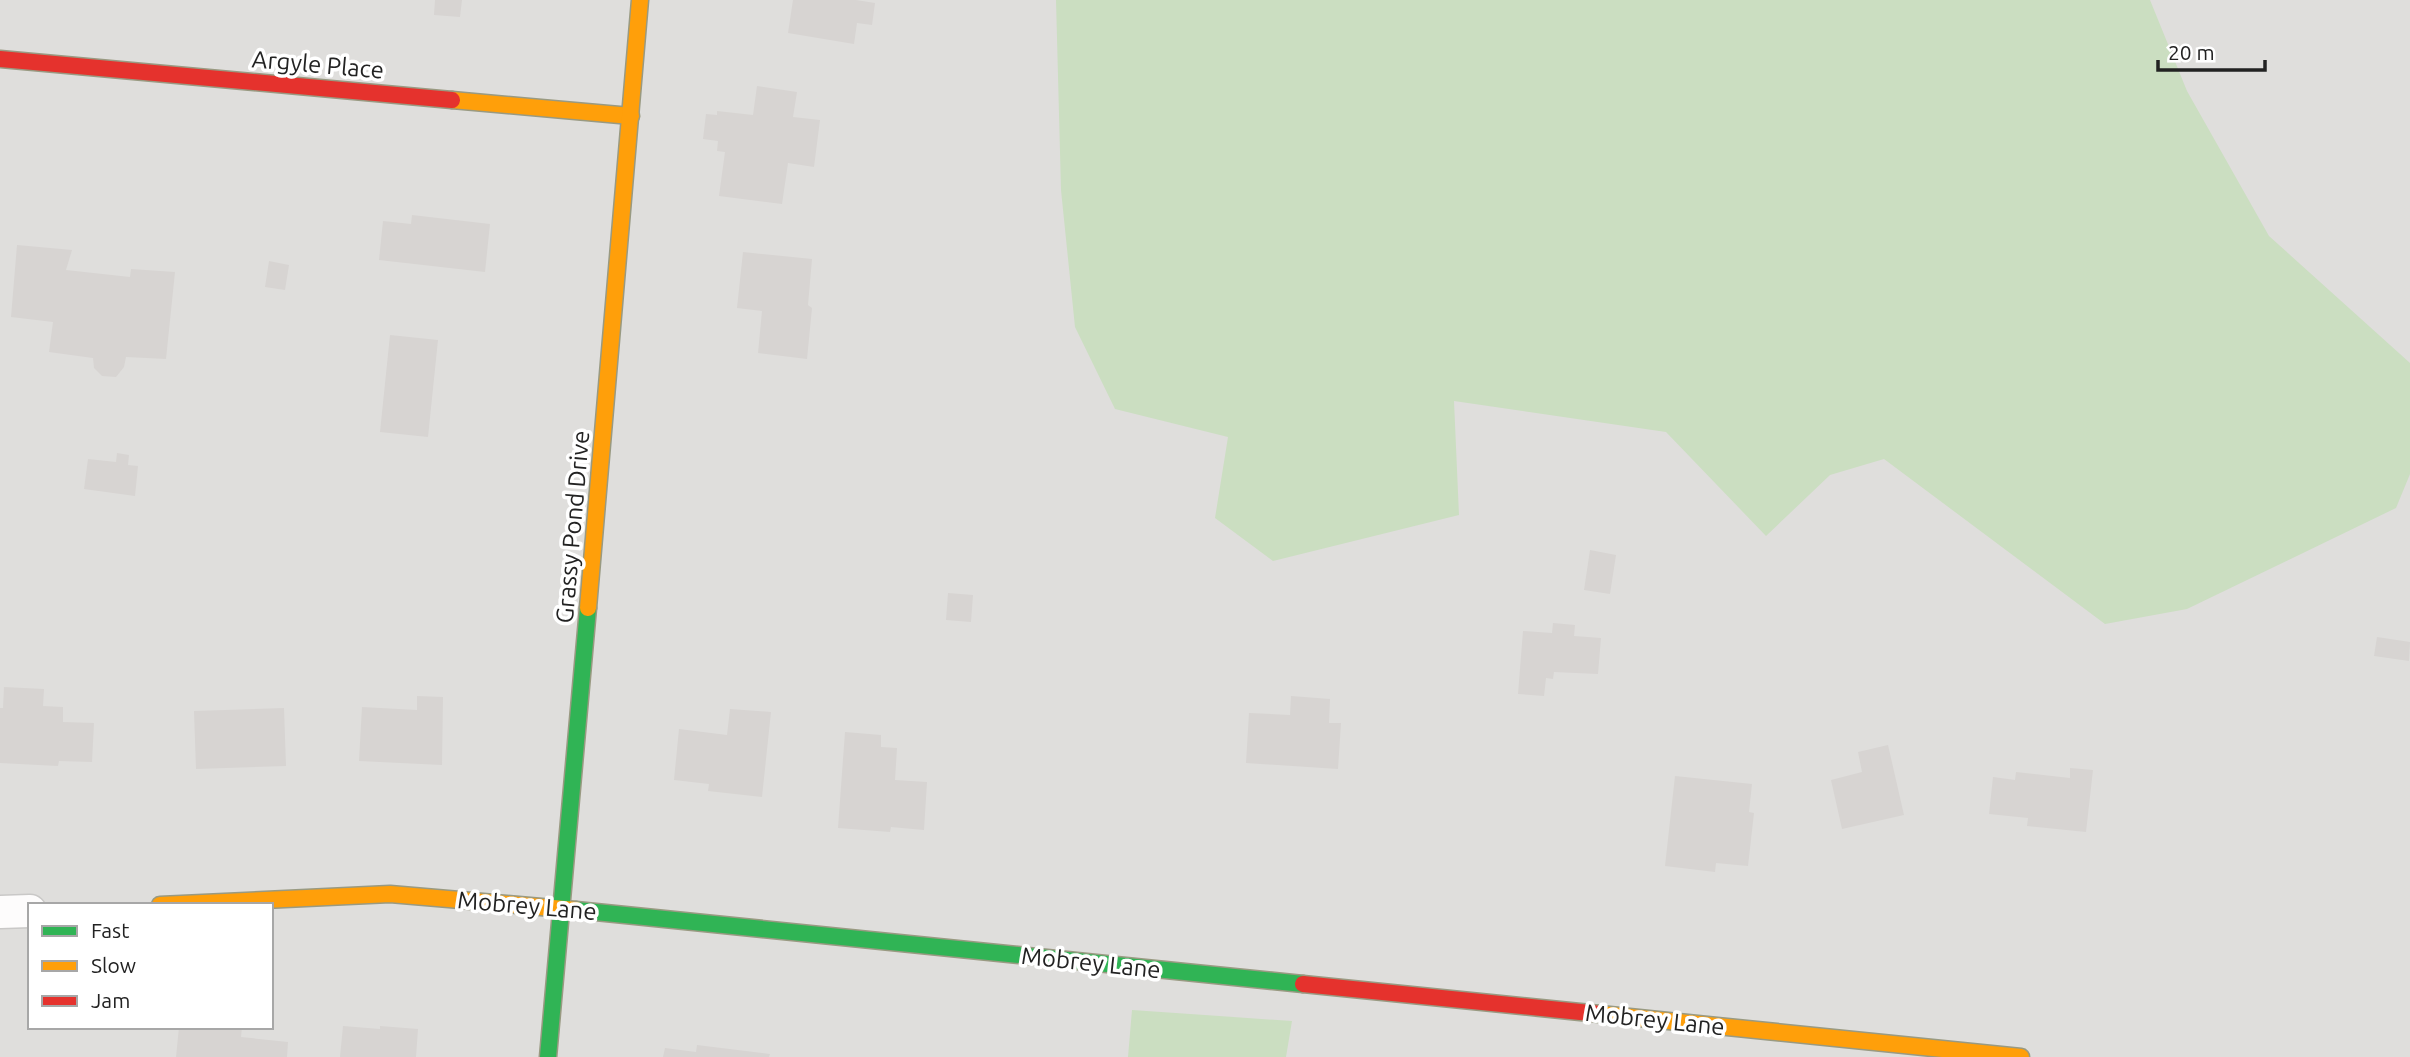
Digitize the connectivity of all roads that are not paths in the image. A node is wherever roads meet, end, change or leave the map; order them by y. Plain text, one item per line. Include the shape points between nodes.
1 (640, 0) edge
2 (0, 59) edge
3 (631, 116) junction
4 (202, 903) edge
5 (563, 909) junction
6 (28, 911) edge
7 (0, 912) edge
8 (548, 1057) edge
9 (2021, 1057) edge

1 - 3 street, Grassy Pond Drive
2 - 3 street, Argyle Place
3 - 5 street, Grassy Pond Drive
4 - 5 street, Mobrey Lane via 390,894
5 - 8 street, Grassy Pond Drive
5 - 9 street, Mobrey Lane
6 - 7 street

